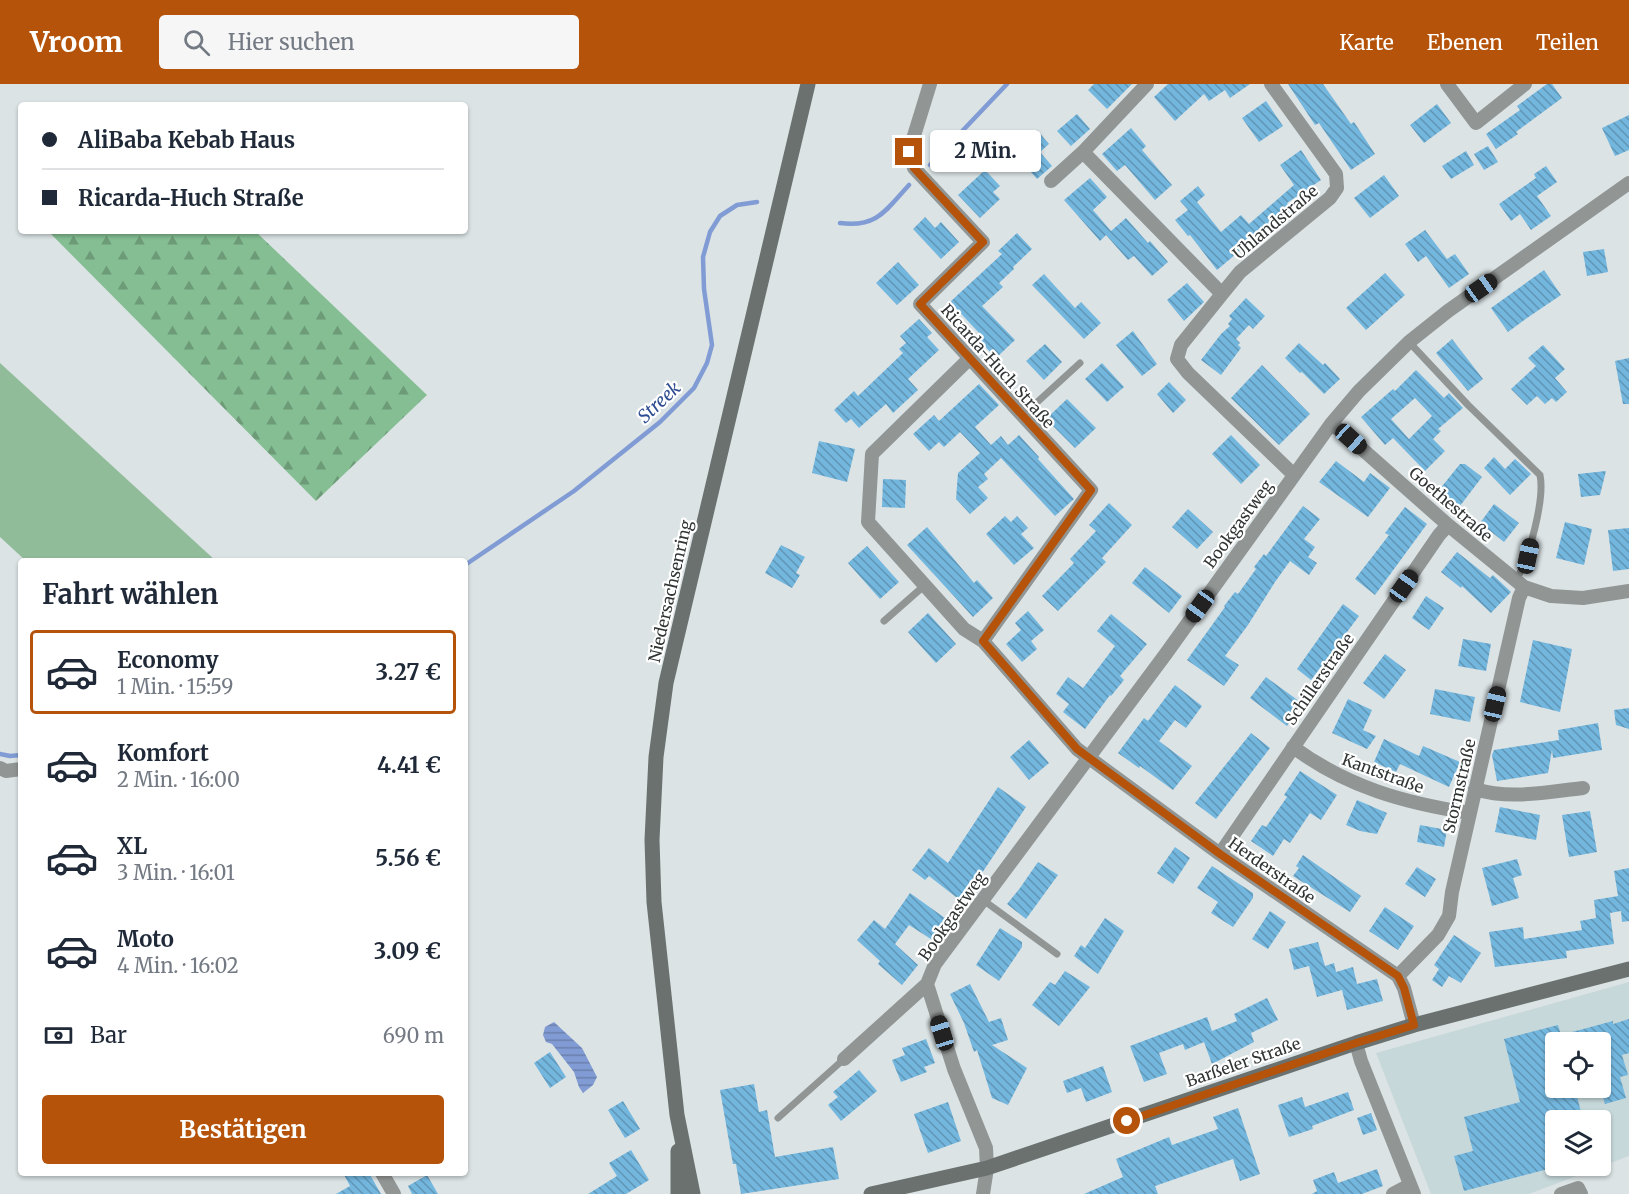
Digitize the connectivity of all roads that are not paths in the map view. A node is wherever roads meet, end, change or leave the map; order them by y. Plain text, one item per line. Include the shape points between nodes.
1 (808, 84) edge
2 (930, 84) edge
3 (1147, 84) edge
4 (1270, 84) edge
5 (1447, 84) edge
6 (1525, 84) edge
7 (1083, 152) junction
8 (1051, 181) dead end
9 (1629, 183) edge
10 (1222, 294) junction
11 (1409, 342) junction
12 (969, 359) junction
13 (1080, 363) dead end
14 (1022, 416) junction
15 (1331, 424) junction
16 (1294, 475) junction
17 (1448, 525) junction
18 (1520, 583) junction
19 (925, 585) junction
20 (1629, 591) edge
21 (884, 621) dead end
22 (983, 641) junction
23 (1293, 747) junction
24 (1088, 757) junction
25 (0, 768) edge
26 (18, 769) edge
27 (1582, 788) dead end
28 (1475, 789) junction
29 (1470, 813) junction
30 (1220, 854) junction
31 (983, 900) junction
32 (1057, 954) dead end
33 (1629, 969) edge
34 (1398, 976) junction
35 (927, 984) junction
36 (1414, 1025) junction
37 (1356, 1043) junction
38 (844, 1059) joint
39 (677, 1115) junction
40 (778, 1118) dead end
41 (987, 1168) junction
42 (384, 1176) edge
43 (1412, 1190) edge
44 (394, 1194) edge
45 (678, 1194) edge
46 (693, 1194) edge
47 (871, 1194) edge
48 (984, 1194) edge
49 (1393, 1194) edge
50 (1562, 1194) edge
51 (1581, 1194) edge

1 - 39 main road, Niedersachsenring via 666,683 656,757 654,902
2 - 12 street, Ricarda-Huch Straße via 909,152 914,168 983,242 920,304
3 - 7 street
4 - 10 street, Uhlandstraße via 1336,174 1337,188 1240,272
5 - 6 street via 1476,123
7 - 8 street
7 - 10 street
9 - 11 street, Bookgastweg
10 - 16 street, Uhlandstraße via 1181,345 1177,359
11 - 15 street, Bookgastweg
11 - 18 lane via 1540,475 1542,492
12 - 14 street, Ricarda-Huch Straße
12 - 19 street, Herderstraße via 872,454 868,522
13 - 14 lane
14 - 22 street, Ricarda-Huch Straße via 1091,490
15 - 16 street, Bookgastweg
15 - 17 street, Goethestraße
16 - 24 street, Bookgastweg
17 - 18 street, Goethestraße
17 - 23 street, Schillerstraße
18 - 20 street, Goethestraße via 1551,596 1582,598
18 - 28 street, Stormstraße
19 - 21 lane
19 - 22 street, Herderstraße via 964,629
22 - 24 street, Herderstraße
23 - 29 street, Kantstraße via 1318,766 1345,779 1427,806
23 - 30 street, Schillerstraße
24 - 30 street, Herderstraße
24 - 31 street, Bookgastweg
25 - 26 street
27 - 28 street via 1508,795
28 - 29 street, Stormstraße
29 - 34 street, Stormstraße via 1449,916 1438,935
30 - 34 street, Herderstraße
31 - 32 lane
31 - 35 street, Bookgastweg via 935,964
33 - 36 main road, Barßeler Straße
34 - 36 street
35 - 38 street, Bookgastweg
35 - 41 street, Bookgastweg via 954,1069 986,1148
36 - 37 main road, Barßeler Straße
37 - 41 main road, Barßeler Straße
37 - 43 street
38 - 40 lane
39 - 45 main road, Niedersachsenring
39 - 46 main road, Niedersachsenring
41 - 47 main road, Barßeler Straße
41 - 48 street, Bookgastweg
42 - 44 street
43 - 49 street
50 - 51 street via 1578,1188

